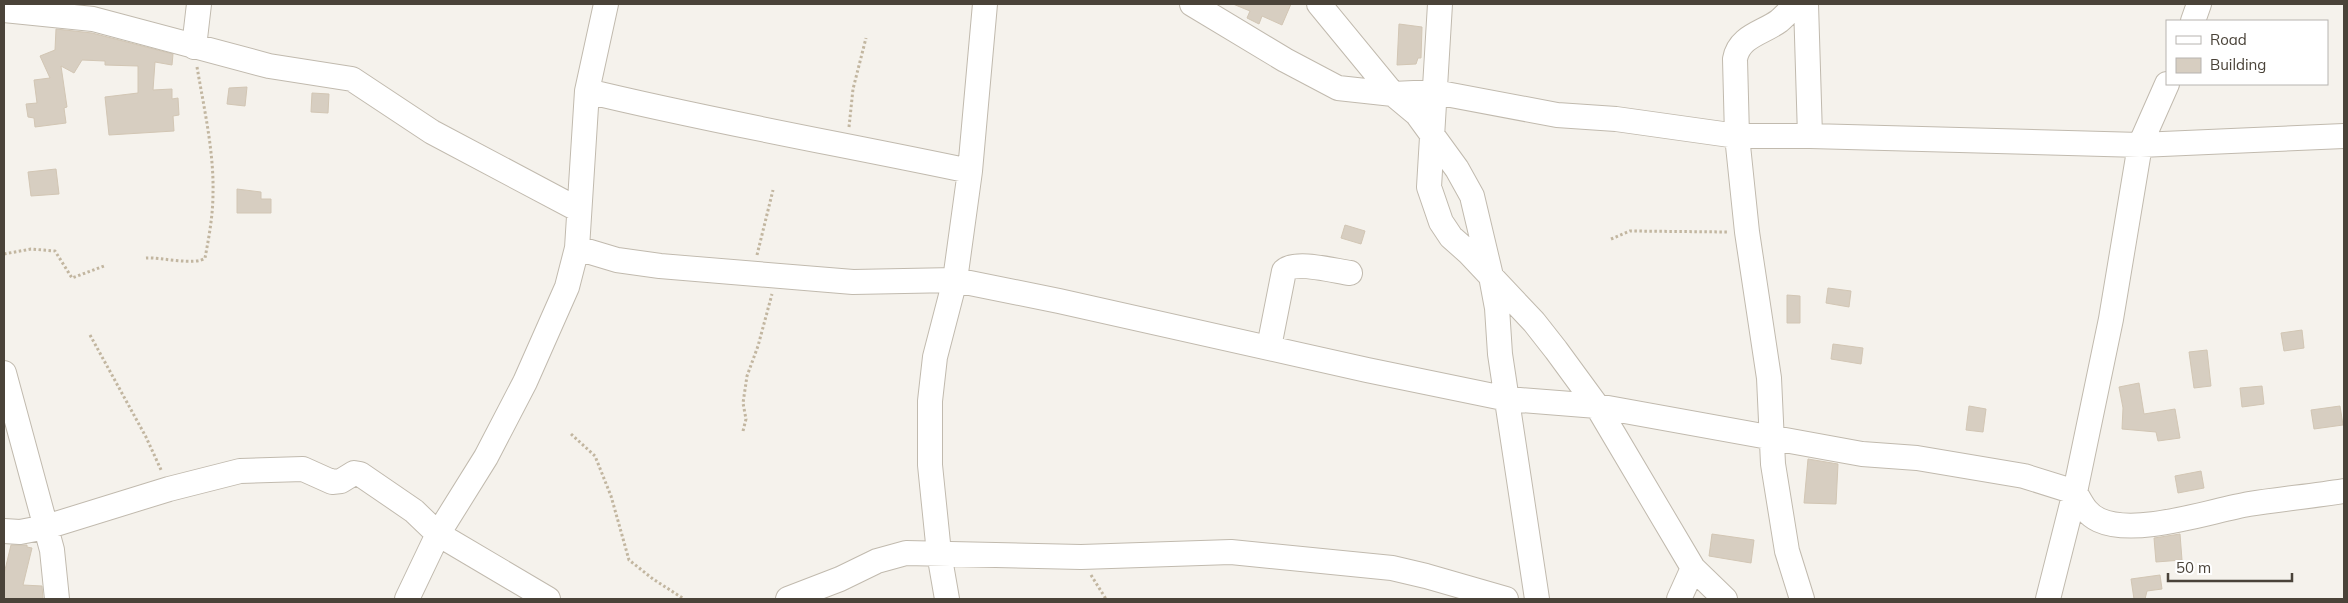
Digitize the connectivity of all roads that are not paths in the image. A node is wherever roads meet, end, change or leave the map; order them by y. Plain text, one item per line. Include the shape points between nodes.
1 (199, 4) edge
2 (606, 4) edge
3 (985, 4) edge
4 (1192, 4) edge
5 (1319, 4) edge
6 (1440, 4) edge
7 (1797, 4) edge
8 (1806, 4) edge
9 (2199, 4) edge
10 (4, 10) edge
11 (2193, 20) edge
12 (194, 47) junction
13 (2168, 85) edge
14 (587, 91) junction
15 (1435, 92) junction
16 (1392, 94) junction
17 (1433, 133) junction
18 (1737, 136) junction
19 (1810, 136) junction
20 (2344, 136) edge
21 (2140, 145) junction
22 (970, 171) junction
23 (579, 210) junction
24 (577, 248) junction
25 (1350, 273) dead end
26 (1491, 276) junction
27 (955, 280) junction
28 (1270, 347) junction
29 (4, 373) edge
30 (1508, 399) junction
31 (1597, 406) junction
32 (1771, 438) junction
33 (2344, 491) edge
34 (2075, 492) junction
35 (46, 526) junction
36 (4, 531) edge
37 (438, 534) junction
38 (939, 553) junction
39 (1693, 568) junction
40 (57, 599) edge
41 (408, 599) edge
42 (548, 599) edge
43 (788, 599) edge
44 (947, 599) edge
45 (1506, 599) edge
46 (1536, 599) edge
47 (1679, 599) edge
48 (1725, 599) edge
49 (1802, 599) edge
50 (2048, 599) edge

1 - 12 street
2 - 14 street
3 - 22 street
4 - 16 street via 1338,88
5 - 16 street
6 - 15 street
7 - 18 street via 1779,21 1742,42 1736,50
8 - 19 street
9 - 11 street
10 - 12 street via 93,19
12 - 23 street via 269,66 352,79 432,132
13 - 21 street
14 - 22 street via 687,115
14 - 23 street
15 - 16 street
15 - 17 street
15 - 18 street via 1557,115 1616,119
16 - 17 street via 1417,114
17 - 26 street via 1472,196
17 - 26 street via 1429,187 1432,202 1451,237
18 - 19 street
18 - 32 street via 1747,232 1769,378
19 - 21 street
20 - 21 street
21 - 34 street via 2111,319
22 - 27 street
23 - 24 street
24 - 27 street via 617,260 651,265 853,282
24 - 37 street via 568,287 525,382 486,457
25 - 28 street via 1289,266 1284,271
26 - 30 street
26 - 31 street via 1534,322
27 - 28 street
27 - 38 street via 935,357 930,401 930,465
28 - 30 street
29 - 35 street
30 - 31 street
30 - 46 street
31 - 32 street
31 - 39 street
32 - 34 street via 2024,476
32 - 49 street via 1787,551
33 - 34 street via 2247,504 2164,522 2120,526 2087,514
34 - 50 street
35 - 36 street via 20,532
35 - 37 street via 240,471 303,470 332,482 354,473 360,474 414,511
35 - 40 street
37 - 41 street
37 - 42 street
38 - 43 street via 890,556
38 - 44 street
38 - 45 street via 1072,558 1231,552 1392,568
39 - 47 street
39 - 48 street

